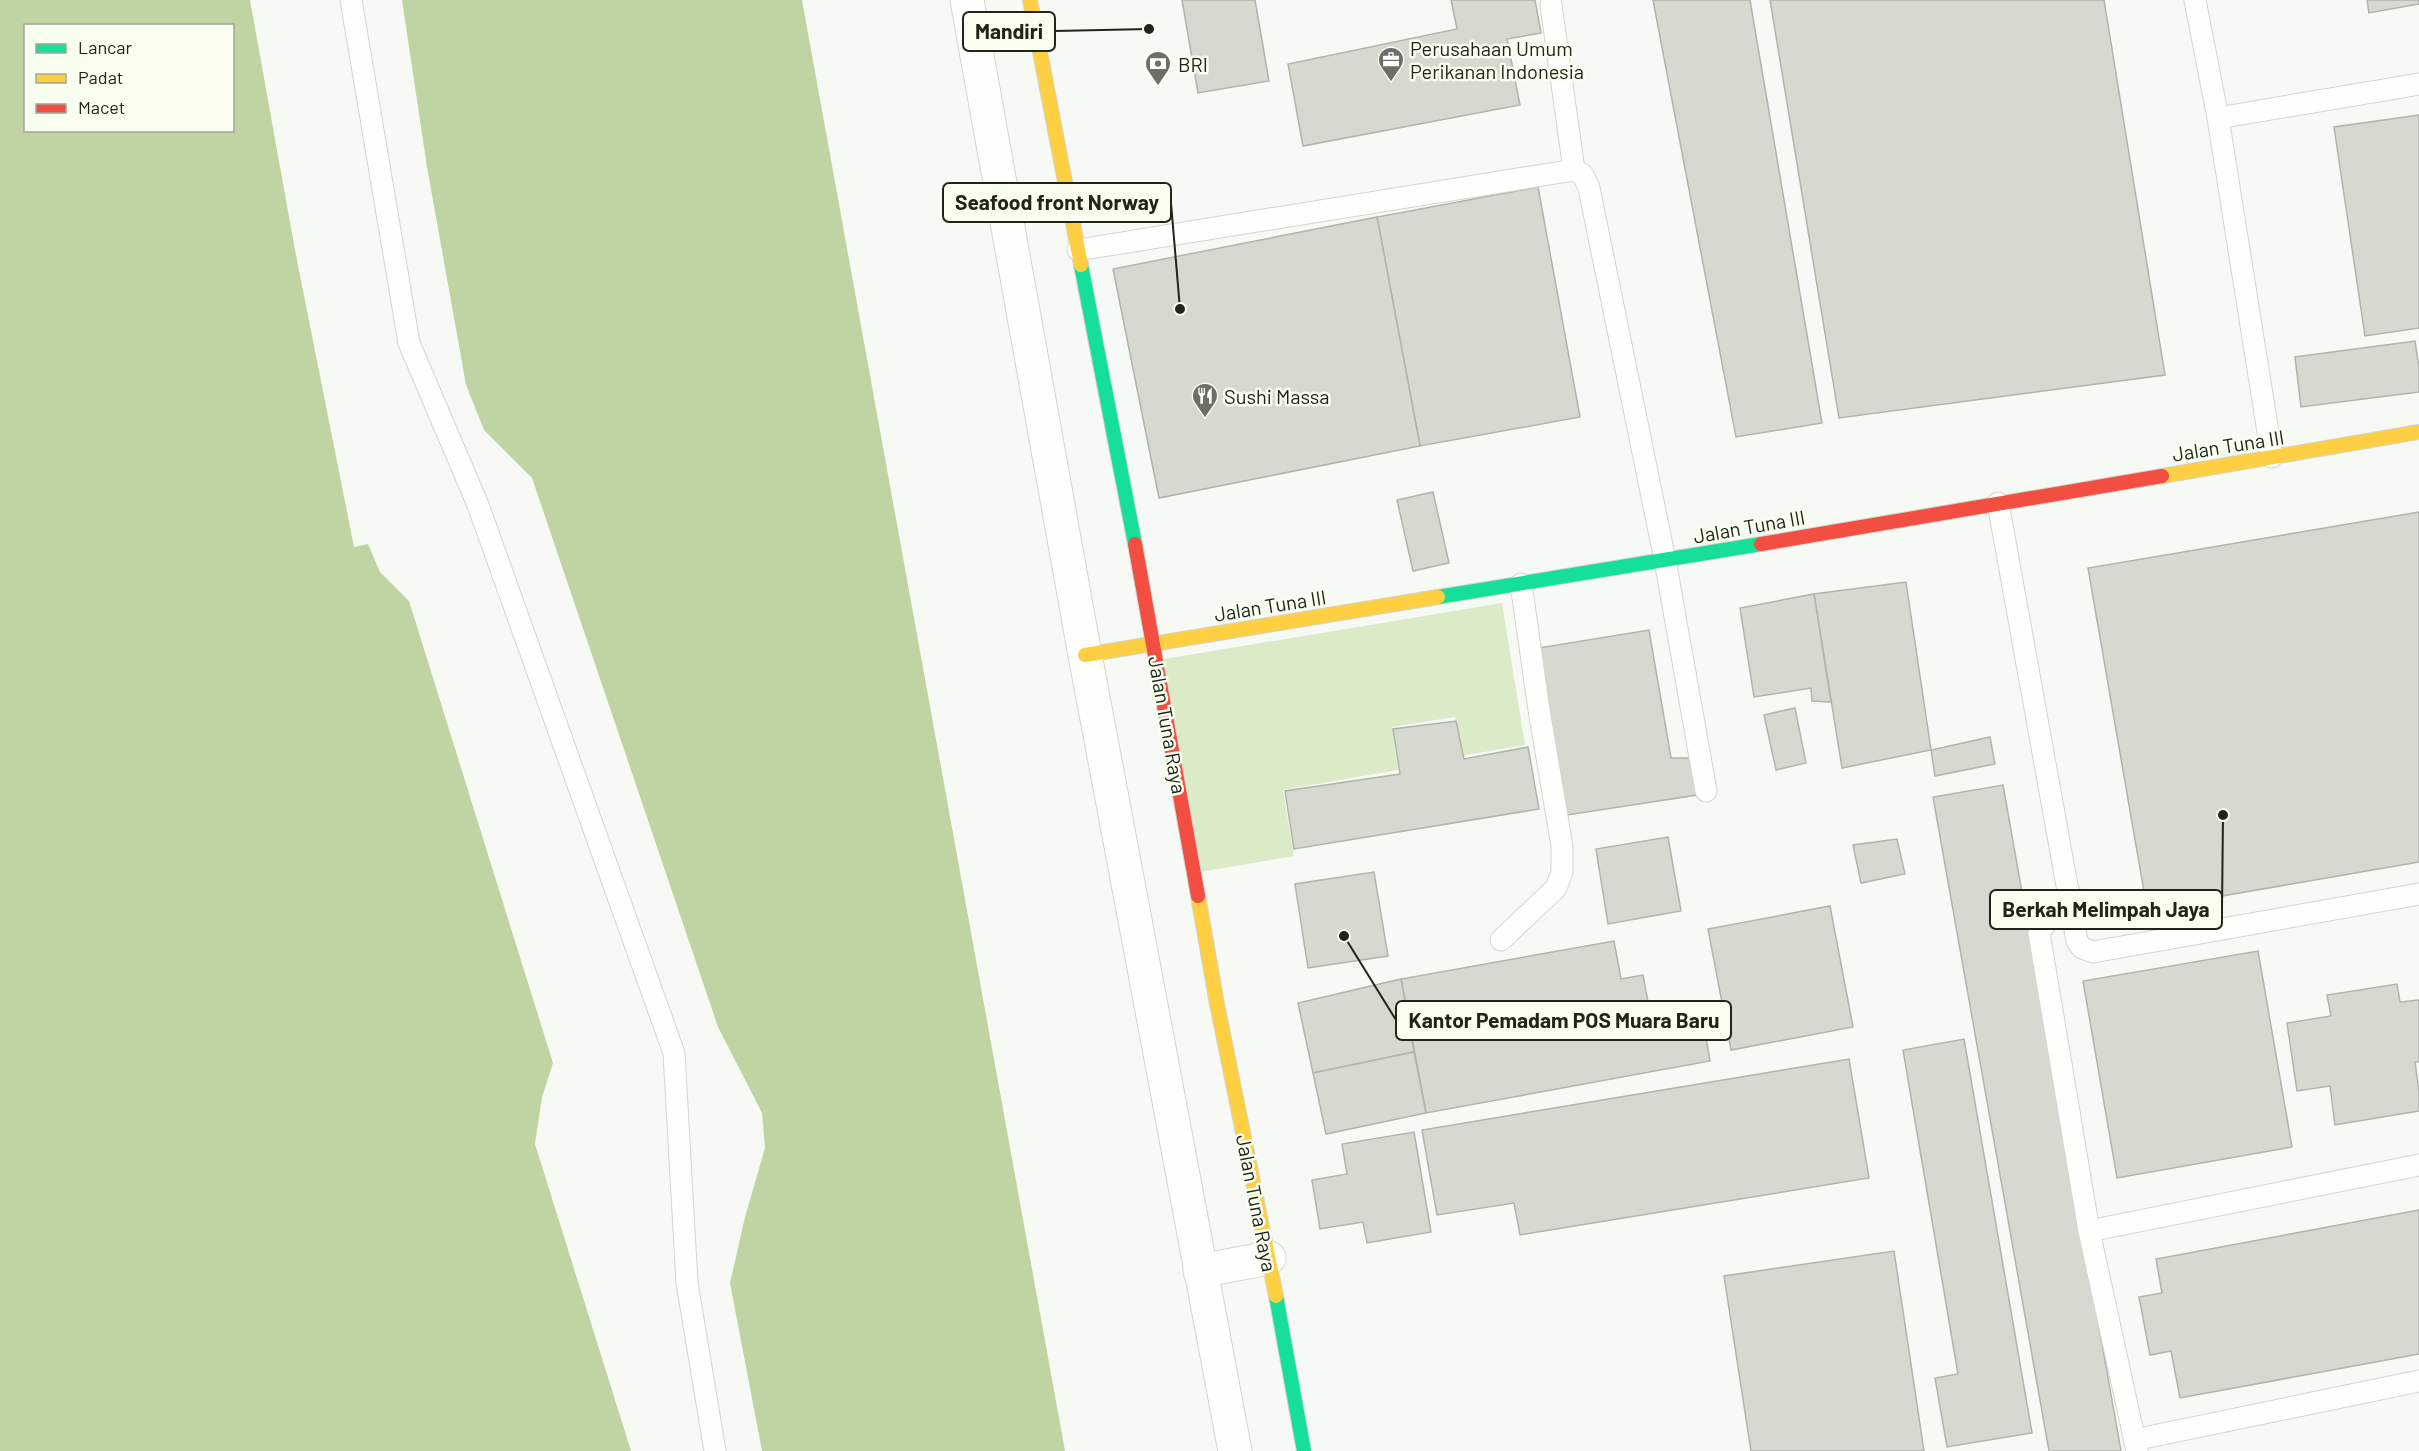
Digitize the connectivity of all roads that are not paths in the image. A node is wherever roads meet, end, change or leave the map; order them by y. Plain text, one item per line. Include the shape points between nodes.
1 (351, 0) edge
2 (967, 0) edge
3 (1030, 0) edge
4 (2195, 0) edge
5 (1551, 5) dead end
6 (2419, 84) edge
7 (2218, 118) junction
8 (1574, 170) junction
9 (1078, 250) junction
10 (2419, 432) edge
11 (2272, 457) junction
12 (1998, 503) junction
13 (1665, 560) junction
14 (1521, 584) junction
15 (1154, 644) junction
16 (1085, 655) junction
17 (1706, 791) dead end
18 (2069, 891) junction
19 (2419, 894) edge
20 (1501, 940) dead end
21 (2419, 1165) edge
22 (2089, 1231) junction
23 (1269, 1257) junction
24 (1200, 1271) junction
25 (2419, 1381) edge
26 (2135, 1445) edge
27 (716, 1451) edge
28 (1235, 1451) edge
29 (1304, 1451) edge

1 - 27 lane via 409,343 478,505 674,1053 687,1283
2 - 16 street
3 - 9 street, Jalan Tuna Raya
4 - 7 lane
5 - 8 lane
6 - 7 lane
7 - 11 lane
8 - 9 lane
8 - 13 lane via 1583,175 1589,188
9 - 15 street, Jalan Tuna Raya
10 - 11 street, Jalan Tuna III
11 - 12 street, Jalan Tuna III
12 - 13 street, Jalan Tuna III
12 - 18 lane
13 - 14 street, Jalan Tuna III
13 - 17 lane
14 - 15 street, Jalan Tuna III
14 - 20 lane via 1562,846 1562,872 1556,888
15 - 16 street, Jalan Tuna III
15 - 23 street, Jalan Tuna Raya via 1217,1004
16 - 24 street
18 - 19 lane via 2077,941 2092,952
18 - 22 lane via 2039,933
21 - 22 lane
22 - 26 lane
23 - 24 street
23 - 29 street, Jalan Tuna Raya
24 - 28 street
25 - 26 lane

